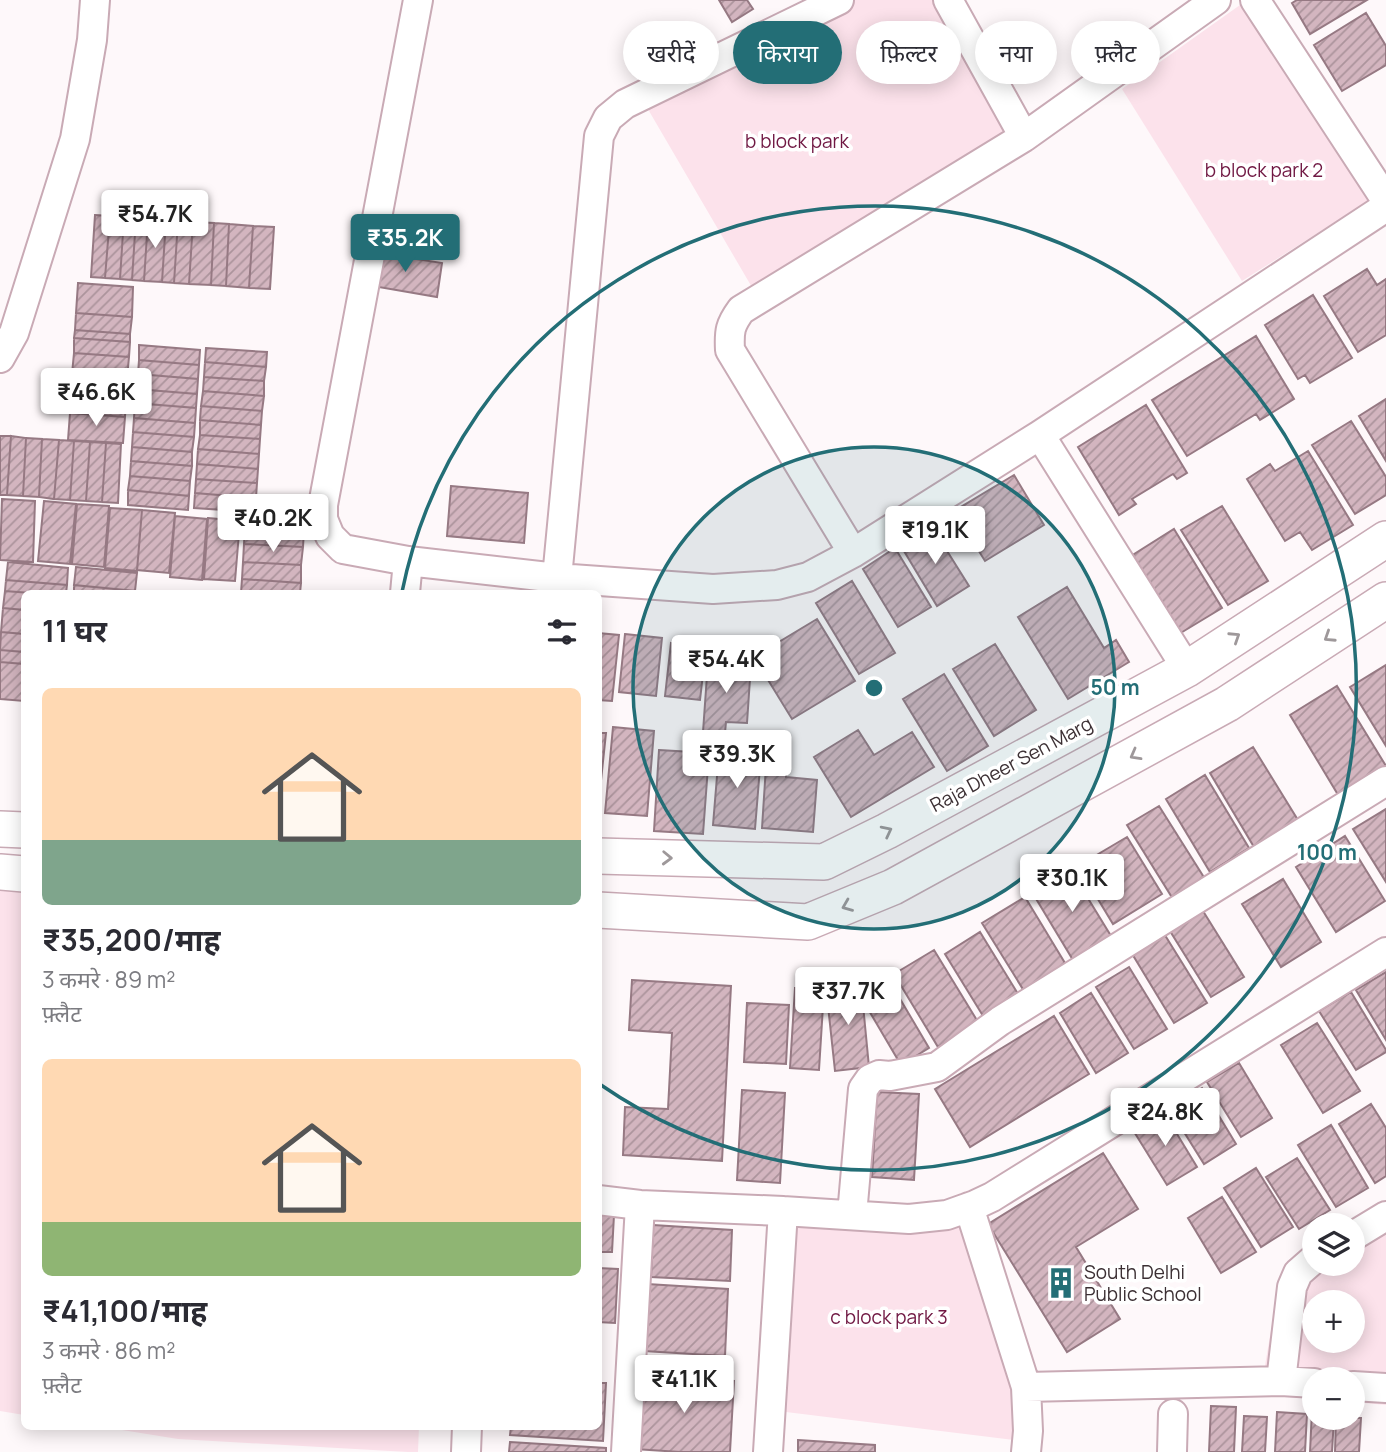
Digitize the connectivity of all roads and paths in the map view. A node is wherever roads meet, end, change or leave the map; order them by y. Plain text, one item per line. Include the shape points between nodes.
1 (95, 0) edge
2 (418, 0) edge
3 (839, 0) edge
4 (948, 0) edge
5 (1216, 0) edge
6 (1255, 0) edge
7 (1024, 137) junction
8 (1386, 200) edge
9 (1386, 208) edge
10 (0, 358) edge
11 (1040, 435) junction
12 (1386, 539) edge
13 (853, 553) junction
14 (408, 561) junction
15 (558, 578) junction
16 (405, 590) edge
17 (1386, 600) edge
18 (1187, 669) junction
19 (1386, 781) edge
20 (0, 829) edge
21 (21, 830) edge
22 (602, 856) edge
23 (0, 872) edge
24 (21, 874) edge
25 (602, 910) edge
26 (1386, 952) edge
27 (602, 1200) edge
28 (640, 1205) junction
29 (970, 1207) junction
30 (783, 1211) junction
31 (852, 1215) junction
32 (1386, 1216) edge
33 (1365, 1229) edge
34 (1302, 1270) edge
35 (1281, 1381) junction
36 (1302, 1382) edge
37 (1026, 1387) junction
38 (1365, 1387) edge
39 (1386, 1388) edge
40 (1172, 1414) dead end
41 (467, 1430) edge
42 (466, 1452) edge
43 (626, 1452) edge
44 (768, 1452) edge
45 (1026, 1452) edge
46 (1172, 1452) edge

1 - 10 street via 75,139 14,333
2 - 14 street via 323,505 330,536 343,549
3 - 15 street via 625,104 608,118 599,136
4 - 7 street
5 - 7 street
6 - 8 street
7 - 13 street via 741,310 729,332 730,350
9 - 11 street
11 - 13 street
11 - 18 street
18 -> 12 street, Raja Dheer Sen Marg
13 - 15 street via 808,577 777,585 713,589
14 - 15 street
14 - 16 street
17 -> 25 street via 1227,705 893,887 808,922
22 -> 18 street, Raja Dheer Sen Marg via 824,862
19 - 31 street via 1000,1021 937,1067 870,1079 863,1089
20 - 21 street
23 - 24 street
26 - 29 street
27 - 28 street
28 - 30 street
28 - 43 street
29 - 31 street via 909,1219
29 - 37 street
30 - 31 street
30 - 44 street
32 - 33 street
34 - 35 street via 1292,1287
35 - 36 street
35 - 37 street
37 - 45 street
38 - 39 street
40 - 46 street
41 - 42 street

